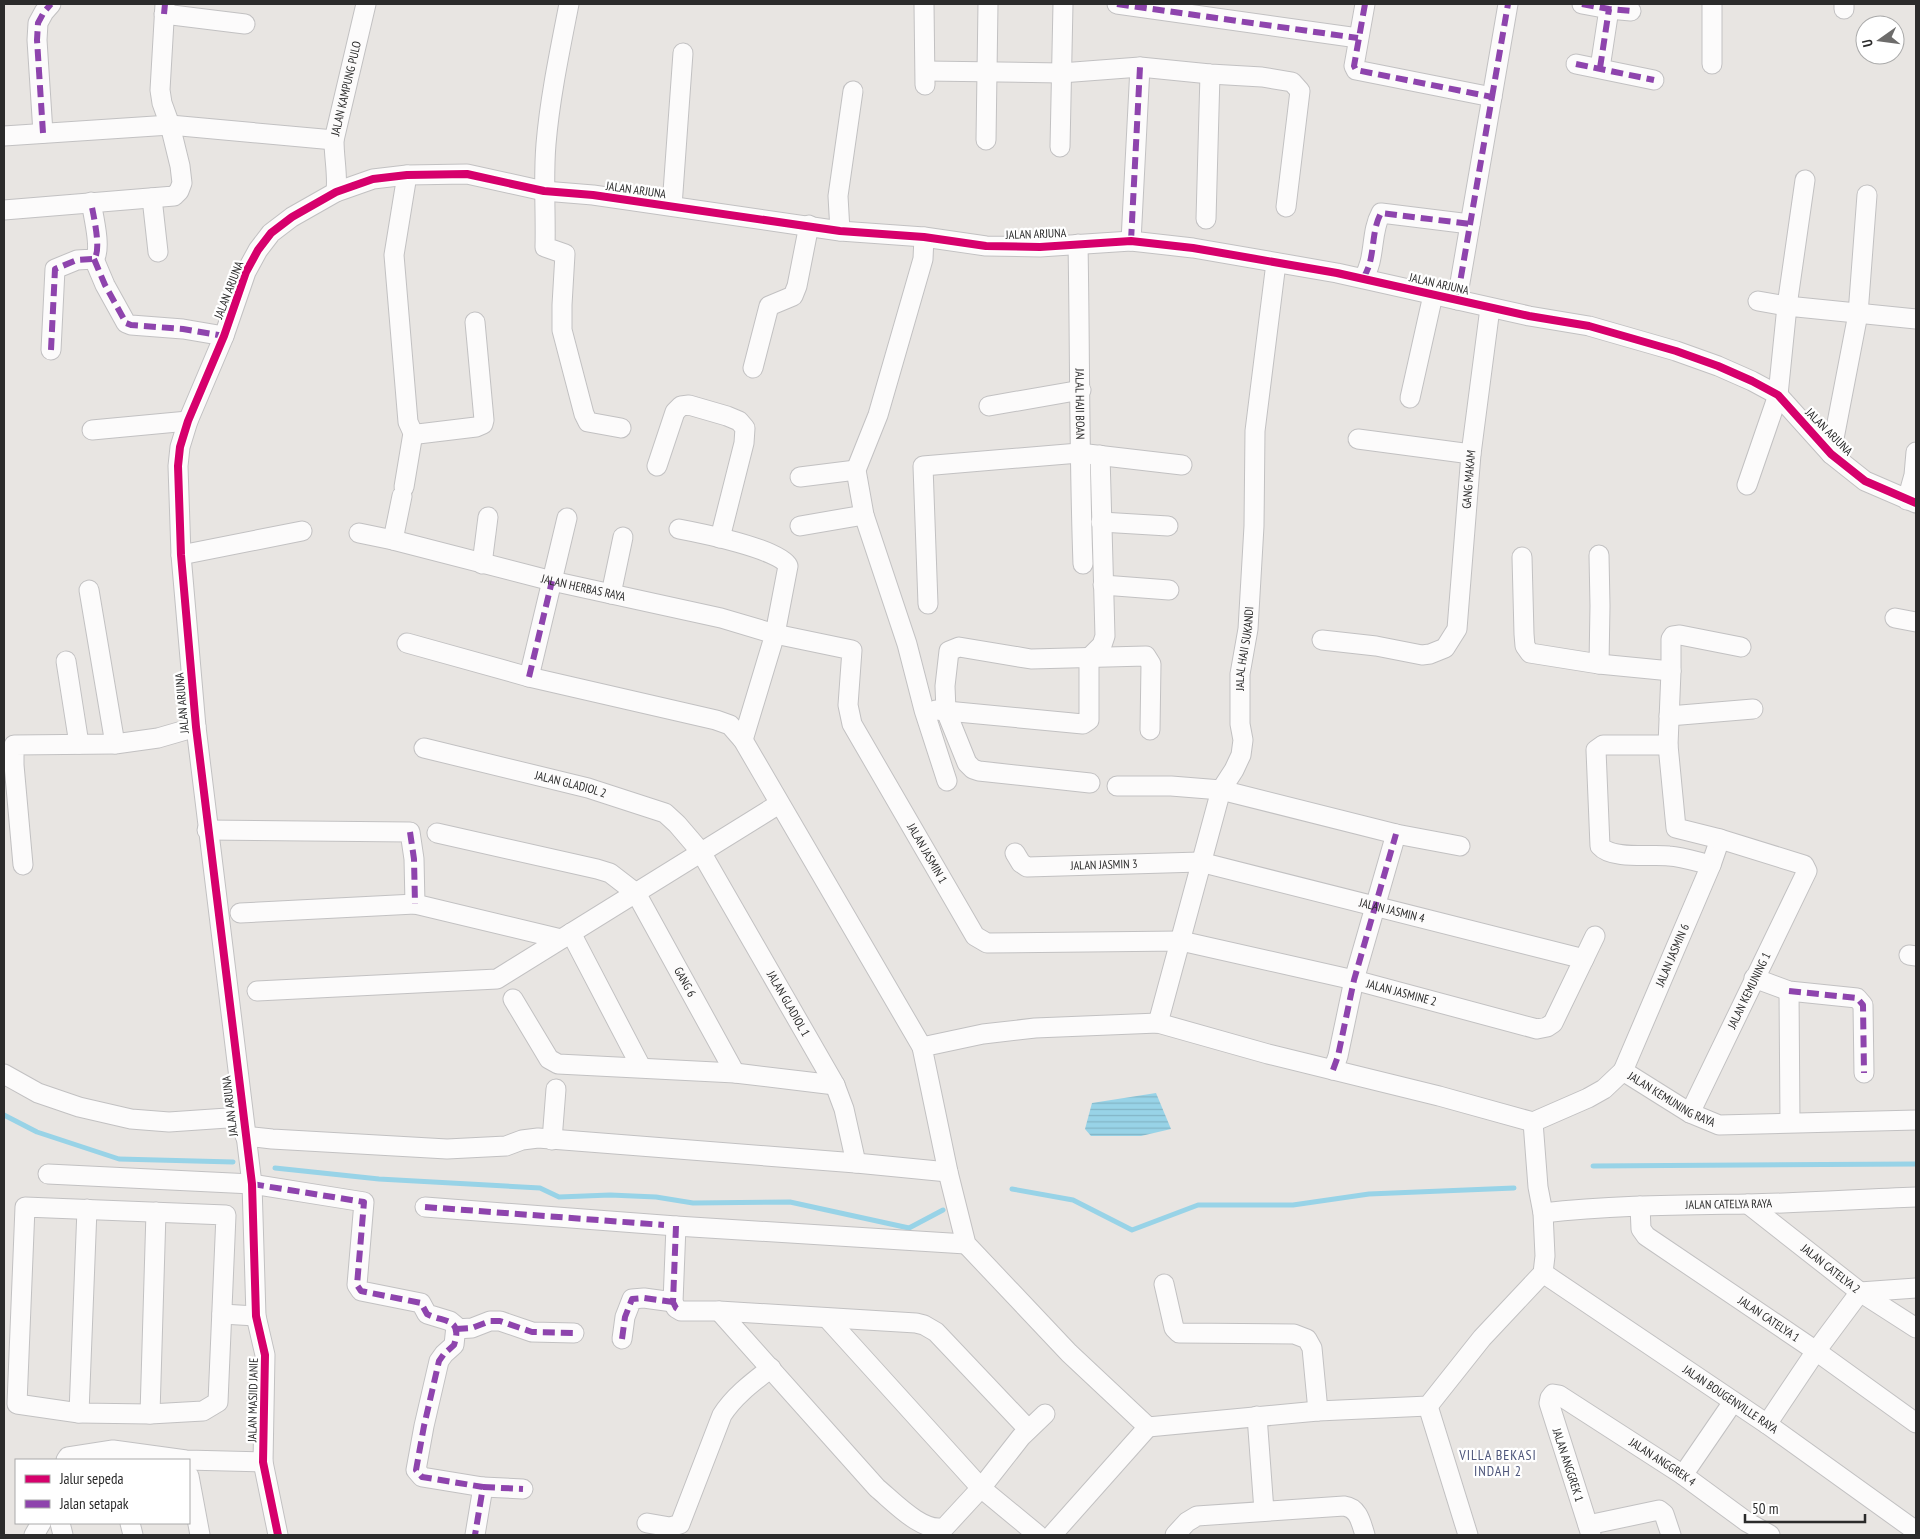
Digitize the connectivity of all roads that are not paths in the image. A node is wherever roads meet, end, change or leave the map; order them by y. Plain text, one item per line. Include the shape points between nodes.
1 (51, 4) edge
2 (366, 4) edge
3 (569, 4) edge
4 (924, 4) edge
5 (988, 4) edge
6 (1063, 4) edge
7 (1117, 4) edge
8 (1365, 4) edge
9 (1508, 4) edge
10 (1582, 4) edge
11 (1712, 4) edge
12 (164, 9) edge
13 (1609, 9) junction
14 (1631, 11) dead end
15 (245, 24) dead end
16 (1358, 38) junction
17 (683, 53) dead end
18 (1576, 64) dead end
19 (1712, 64) dead end
20 (1140, 67) junction
21 (1600, 68) junction
22 (987, 71) junction
23 (1061, 73) junction
24 (1210, 74) junction
25 (1654, 80) dead end
26 (853, 91) dead end
27 (1492, 97) junction
28 (170, 125) junction
29 (43, 133) junction
30 (4, 136) edge
31 (334, 140) junction
32 (986, 140) dead end
33 (1060, 147) dead end
34 (407, 174) junction
35 (1805, 180) dead end
36 (341, 185) junction
37 (544, 191) junction
38 (1867, 195) dead end
39 (152, 198) junction
40 (91, 202) junction
41 (672, 206) junction
42 (1286, 207) dead end
43 (4, 210) edge
44 (1206, 218) dead end
45 (1470, 224) junction
46 (809, 226) junction
47 (840, 231) junction
48 (924, 237) junction
49 (1131, 241) junction
50 (1078, 244) junction
51 (158, 252) dead end
52 (94, 259) junction
53 (1276, 263) junction
54 (1363, 278) junction
55 (1433, 295) junction
56 (1457, 300) junction
57 (1758, 301) dead end
58 (1787, 306) junction
59 (1490, 308) junction
60 (1858, 314) junction
61 (1916, 320) edge
62 (475, 322) dead end
63 (224, 336) junction
64 (51, 350) dead end
65 (753, 368) dead end
66 (1081, 390) junction
67 (1778, 395) junction
68 (1410, 398) dead end
69 (989, 406) dead end
70 (188, 421) junction
71 (621, 428) dead end
72 (92, 430) dead end
73 (413, 433) junction
74 (1358, 438) dead end
75 (1916, 452) edge
76 (1079, 453) junction
77 (1100, 454) junction
78 (1470, 454) junction
79 (1831, 454) junction
80 (1182, 465) dead end
81 (656, 466) dead end
82 (856, 470) junction
83 (800, 477) dead end
84 (1747, 485) dead end
85 (1912, 502) edge
86 (864, 515) junction
87 (488, 517) dead end
88 (567, 518) dead end
89 (1101, 522) junction
90 (800, 526) dead end
91 (1168, 526) dead end
92 (680, 529) dead end
93 (302, 532) dead end
94 (359, 534) dead end
95 (623, 537) dead end
96 (720, 538) junction
97 (393, 540) junction
98 (181, 555) junction
99 (1599, 555) dead end
100 (1522, 557) dead end
101 (482, 564) junction
102 (1083, 564) dead end
103 (552, 581) junction
104 (1103, 585) junction
105 (89, 590) dead end
106 (1169, 590) dead end
107 (611, 594) junction
108 (928, 604) dead end
109 (1895, 618) dead end
110 (1916, 622) edge
111 (775, 634) junction
112 (1322, 640) dead end
113 (407, 643) dead end
114 (1741, 647) dead end
115 (1089, 658) junction
116 (66, 661) dead end
117 (1598, 664) junction
118 (1671, 671) junction
119 (529, 677) junction
120 (935, 710) junction
121 (1753, 710) dead end
122 (1669, 716) junction
123 (196, 728) junction
124 (1150, 730) dead end
125 (742, 740) junction
126 (79, 744) junction
127 (115, 744) junction
128 (1668, 745) junction
129 (9, 746) edge
130 (424, 748) dead end
131 (947, 781) dead end
132 (1090, 783) dead end
133 (1117, 786) dead end
134 (1221, 790) junction
135 (779, 804) junction
136 (1676, 828) junction
137 (207, 830) junction
138 (437, 833) dead end
139 (1396, 834) junction
140 (1720, 839) junction
141 (1460, 846) dead end
142 (701, 852) junction
143 (1015, 853) dead end
144 (1670, 856) junction
145 (1200, 862) junction
146 (1711, 865) junction
147 (23, 866) dead end
148 (636, 892) junction
149 (414, 904) junction
150 (1374, 907) junction
151 (240, 913) dead end
152 (566, 936) junction
153 (1595, 936) dead end
154 (1181, 941) junction
155 (1584, 959) junction
156 (1754, 978) junction
157 (1354, 980) junction
158 (257, 991) dead end
159 (1789, 991) junction
160 (512, 999) dead end
161 (1158, 1023) junction
162 (922, 1046) junction
163 (641, 1067) junction
164 (1333, 1070) junction
165 (1624, 1071) junction
166 (735, 1073) junction
167 (1864, 1073) dead end
168 (4, 1074) edge
169 (834, 1086) junction
170 (556, 1089) dead end
171 (1690, 1113) junction
172 (1916, 1120) edge
173 (1533, 1122) junction
174 (1790, 1122) junction
175 (245, 1134) junction
176 (552, 1140) junction
177 (856, 1163) junction
178 (948, 1172) junction
179 (48, 1174) dead end
180 (251, 1180) junction
181 (1916, 1197) edge
182 (1748, 1204) junction
183 (1640, 1206) junction
184 (425, 1207) dead end
185 (87, 1209) junction
186 (156, 1212) junction
187 (1543, 1213) junction
188 (676, 1226) junction
189 (966, 1244) junction
190 (1543, 1273) junction
191 (1164, 1284) dead end
192 (1916, 1288) edge
193 (1860, 1292) junction
194 (673, 1302) junction
195 (719, 1311) junction
196 (222, 1314) junction
197 (256, 1316) junction
198 (827, 1318) junction
199 (1916, 1328) edge
200 (456, 1329) junction
201 (574, 1333) dead end
202 (622, 1339) dead end
203 (1816, 1351) junction
204 (771, 1368) junction
205 (1551, 1395) joint
206 (1733, 1402) junction
207 (1428, 1406) junction
208 (1318, 1411) junction
209 (78, 1413) junction
210 (150, 1414) junction
211 (1045, 1414) dead end
212 (1257, 1416) junction
213 (1916, 1423) edge
214 (1767, 1424) junction
215 (1148, 1427) junction
216 (1028, 1430) junction
217 (114, 1455) edge
218 (67, 1459) edge
219 (172, 1459) edge
220 (190, 1460) edge
221 (263, 1462) junction
222 (1683, 1474) junction
223 (190, 1481) edge
224 (483, 1487) junction
225 (981, 1488) junction
226 (523, 1489) dead end
227 (1264, 1511) junction
228 (647, 1523) dead end
229 (40, 1524) edge
230 (1750, 1528) edge
231 (1589, 1530) edge
232 (1916, 1531) edge
233 (34, 1535) edge
234 (200, 1535) edge
235 (278, 1535) edge
236 (475, 1535) edge
237 (1038, 1535) edge
238 (1052, 1535) edge
239 (1175, 1535) edge
240 (1365, 1535) edge
241 (1468, 1535) edge
242 (1671, 1535) edge
243 (1770, 1535) edge

1 - 29 street via 38,22
2 - 31 street, JALAN KAMPUNG PULO
3 - 37 street via 550,104
4 - 22 street via 925,78
5 - 22 street
6 - 23 street
7 - 16 street
8 - 16 street
9 - 27 street
10 - 13 street
11 - 19 street
12 - 15 street
12 - 28 street via 160,90
13 - 14 street
13 - 21 street
16 - 27 street via 1356,70
17 - 41 street
18 - 21 street
20 - 23 street
20 - 24 street
20 - 49 street
21 - 25 street
22 - 23 street
22 - 32 street
23 - 33 street
24 - 42 street via 1292,82 1300,91
24 - 44 street
26 - 47 street via 838,196
27 - 45 street
28 - 29 street
28 - 31 street
28 - 39 street via 182,183 174,196
29 - 30 street
31 - 36 street, JALAN KAMPUNG PULO via 334,158
34 - 36 street, JALAN ARJUNA
34 - 37 street, JALAN ARJUNA via 467,174
34 - 73 street via 394,255 408,422
35 - 58 street
36 - 63 street, JALAN ARJUNA via 292,217 258,250 246,272
37 - 41 street, JALAN ARJUNA
37 - 71 street via 547,207 545,247 565,254 562,330 584,414 588,422
38 - 60 street
39 - 40 street
39 - 51 street
40 - 43 street
40 - 52 street via 97,240
41 - 46 street, JALAN ARJUNA
45 - 54 street via 1381,214 1376,222 1369,270
45 - 56 street
46 - 47 street, JALAN ARJUNA
46 - 65 street via 797,286 793,296 769,306
47 - 48 street, JALAN ARJUNA
48 - 50 street, JALAN ARJUNA via 986,246 1040,248
48 - 82 street via 923,259 878,415
49 - 50 street, JALAN ARJUNA
49 - 53 street, JALAN ARJUNA
50 - 66 street, JALAL HAJI BOAN
52 - 63 street via 126,323 183,328
52 - 64 street via 77,260 55,269
53 - 54 street, JALAN ARJUNA
53 - 134 street, JALAL HAJI SUKANDI via 1255,431 1248,629 1240,674 1243,740 1241,755
54 - 55 street, JALAN ARJUNA
55 - 56 street, JALAN ARJUNA
55 - 68 street
56 - 59 street, JALAN ARJUNA
57 - 58 street
58 - 60 street
58 - 67 street
59 - 67 street, JALAN ARJUNA via 1589,326 1676,351 1743,377
59 - 78 street, GANG MAKAM
60 - 61 street
60 - 79 street
62 - 73 street via 483,424
63 - 70 street, JALAN ARJUNA
66 - 69 street
66 - 76 street, JALAL HAJI BOAN
67 - 79 street, JALAN ARJUNA
67 - 84 street
70 - 72 street
70 - 98 street, JALAN ARJUNA via 178,466
73 - 97 street
74 - 78 street
75 - 85 street
76 - 77 street
76 - 102 street, JALAL HAJI BOAN
76 - 108 street via 923,466
77 - 80 street
77 - 89 street
78 - 112 street, GANG MAKAM via 1457,629 1445,648 1422,655
79 - 85 street, JALAN ARJUNA via 1865,481
81 - 96 street via 680,406 740,421 745,428 744,443
82 - 83 street
82 - 86 street
86 - 90 street
86 - 120 street via 907,644
87 - 101 street
88 - 103 street
89 - 91 street
89 - 104 street
92 - 96 street
93 - 98 street
94 - 97 street, JALAN HERBAS RAYA
95 - 107 street
96 - 111 street via 786,561 788,572
97 - 101 street, JALAN HERBAS RAYA
98 - 123 street, JALAN ARJUNA
99 - 117 street
100 - 117 street via 1527,650 1533,655
101 - 103 street, JALAN HERBAS RAYA
103 - 107 street, JALAN HERBAS RAYA
103 - 119 street
104 - 106 street
104 - 115 street via 1105,636 1102,645
105 - 127 street
107 - 111 street, JALAN HERBAS RAYA via 721,618
109 - 110 street
111 - 125 street
111 - 154 street, JALAN JASMIN 1 via 852,650 848,705 852,724 978,938 987,943
113 - 119 street
114 - 118 street via 1673,636 1670,641
115 - 120 street via 1031,659 959,646 949,651
115 - 120 street via 1090,719 1086,723
115 - 124 street via 1144,656 1149,660
116 - 126 street
117 - 118 street
118 - 122 street
119 - 125 street via 725,722
120 - 131 street
120 - 132 street via 973,769
121 - 122 street
122 - 128 street
123 - 127 street
123 - 137 street, JALAN ARJUNA
125 - 135 street
126 - 127 street
126 - 129 street
128 - 136 street
128 - 144 street via 1603,745 1596,752 1601,848 1627,855
129 - 147 street via 14,765
130 - 142 street, JALAN GLADIOL 2 via 588,788 665,813
133 - 134 street
134 - 139 street
134 - 145 street, JALAL HAJI SUKANDI
135 - 142 street
135 - 162 street
136 - 140 street
136 - 144 street
137 - 149 street via 410,832
137 - 175 street, JALAN ARJUNA
138 - 148 street via 597,868 610,873
139 - 141 street
139 - 150 street
140 - 146 street, JALAN JASMIN 6
140 - 156 street, JALAN KEMUNING 1 via 1806,868 1807,873
142 - 148 street
142 - 169 street, JALAN GLADIOL 1
143 - 145 street, JALAN JASMIN 3 via 1027,867
144 - 146 street
145 - 150 street, JALAN JASMIN 4
145 - 154 street, JALAL HAJI SUKANDI
146 - 165 street, JALAN JASMIN 6
148 - 152 street
148 - 166 street, GANG 6
149 - 151 street
149 - 152 street
150 - 155 street, JALAN JASMIN 4
150 - 157 street
152 - 158 street via 497,979
152 - 163 street
153 - 155 street, JALAN JASMINE 2
154 - 157 street, JALAN JASMINE 2
154 - 161 street, JALAL HAJI SUKANDI
155 - 157 street, JALAN JASMINE 2 via 1553,1023 1541,1029
156 - 159 street
156 - 171 street, JALAN KEMUNING 1
157 - 164 street
159 - 167 street via 1860,1000 1863,1005
159 - 174 street
160 - 163 street via 554,1063
161 - 162 street via 1035,1028
161 - 164 street
162 - 178 street
163 - 166 street
164 - 173 street
165 - 171 street, JALAN KEMUNING RAYA
165 - 173 street, JALAN KEMUNING RAYA via 1588,1098
166 - 169 street
168 - 175 street via 38,1093 131,1119
169 - 177 street, JALAN GLADIOL 1 via 840,1096
170 - 176 street
171 - 174 street, JALAN KEMUNING RAYA via 1725,1126
172 - 174 street, JALAN KEMUNING RAYA
173 - 187 street
175 - 176 street via 272,1139 447,1149 506,1146 529,1139
175 - 180 street, JALAN ARJUNA
176 - 177 street
177 - 178 street
178 - 189 street
179 - 180 street
180 - 197 street, JALAN MASJID JANIE
180 - 200 street via 364,1202 358,1289 421,1303 427,1314 450,1321
181 - 182 street, JALAN CATELYA RAYA
182 - 183 street, JALAN CATELYA RAYA
182 - 193 street, JALAN CATELYA 2
183 - 187 street, JALAN CATELYA RAYA via 1588,1207
183 - 203 street, JALAN CATELYA 1 via 1641,1229 1646,1236
184 - 188 street
185 - 186 street
185 - 209 street
185 - 209 street via 25,1207 17,1404
186 - 196 street via 226,1215
186 - 210 street
187 - 190 street
188 - 189 street
188 - 194 street
189 - 215 street via 1069,1353
190 - 206 street, JALAN BOUGENVILLE RAYA
190 - 207 street via 1482,1338
191 - 208 street via 1174,1328 1179,1333 1294,1334 1307,1339 1312,1348
192 - 193 street
193 - 199 street, JALAN CATELYA 2
193 - 203 street
194 - 195 street via 681,1311
194 - 202 street via 644,1298 632,1300
195 - 198 street
195 - 204 street
196 - 197 street
196 - 210 street via 218,1402 203,1411
197 - 221 street, JALAN MASJID JANIE via 265,1355
198 - 216 street via 916,1323 930,1328
198 - 225 street
200 - 201 street via 472,1328 490,1320 532,1332
200 - 224 street via 454,1345 439,1361 416,1470 422,1477
203 - 213 street, JALAN CATELYA 1
203 - 214 street
204 - 225 street via 877,1488 928,1527 945,1527
204 - 228 street via 740,1393 722,1415 680,1524 670,1527
205 - 222 street, JALAN ANGGREK 4 via 1559,1395
205 - 231 street, JALAN ANGGREK 1 via 1549,1403
206 - 214 street, JALAN BOUGENVILLE RAYA
206 - 222 street
207 - 208 street
207 - 241 street
208 - 212 street
209 - 210 street
211 - 216 street
212 - 215 street
212 - 227 street
214 - 232 street, JALAN BOUGENVILLE RAYA
215 - 238 street
216 - 225 street
217 - 218 street
217 - 219 street
220 - 221 street
221 - 235 street, JALAN MASJID JANIE
222 - 230 street, JALAN ANGGREK 4
223 - 234 street
224 - 226 street
224 - 236 street
225 - 237 street
227 - 239 street via 1197,1516
227 - 240 street via 1350,1507 1357,1512
229 - 233 street
230 - 243 street, JALAN ANGGREK 4
231 - 242 street via 1659,1510 1664,1514

